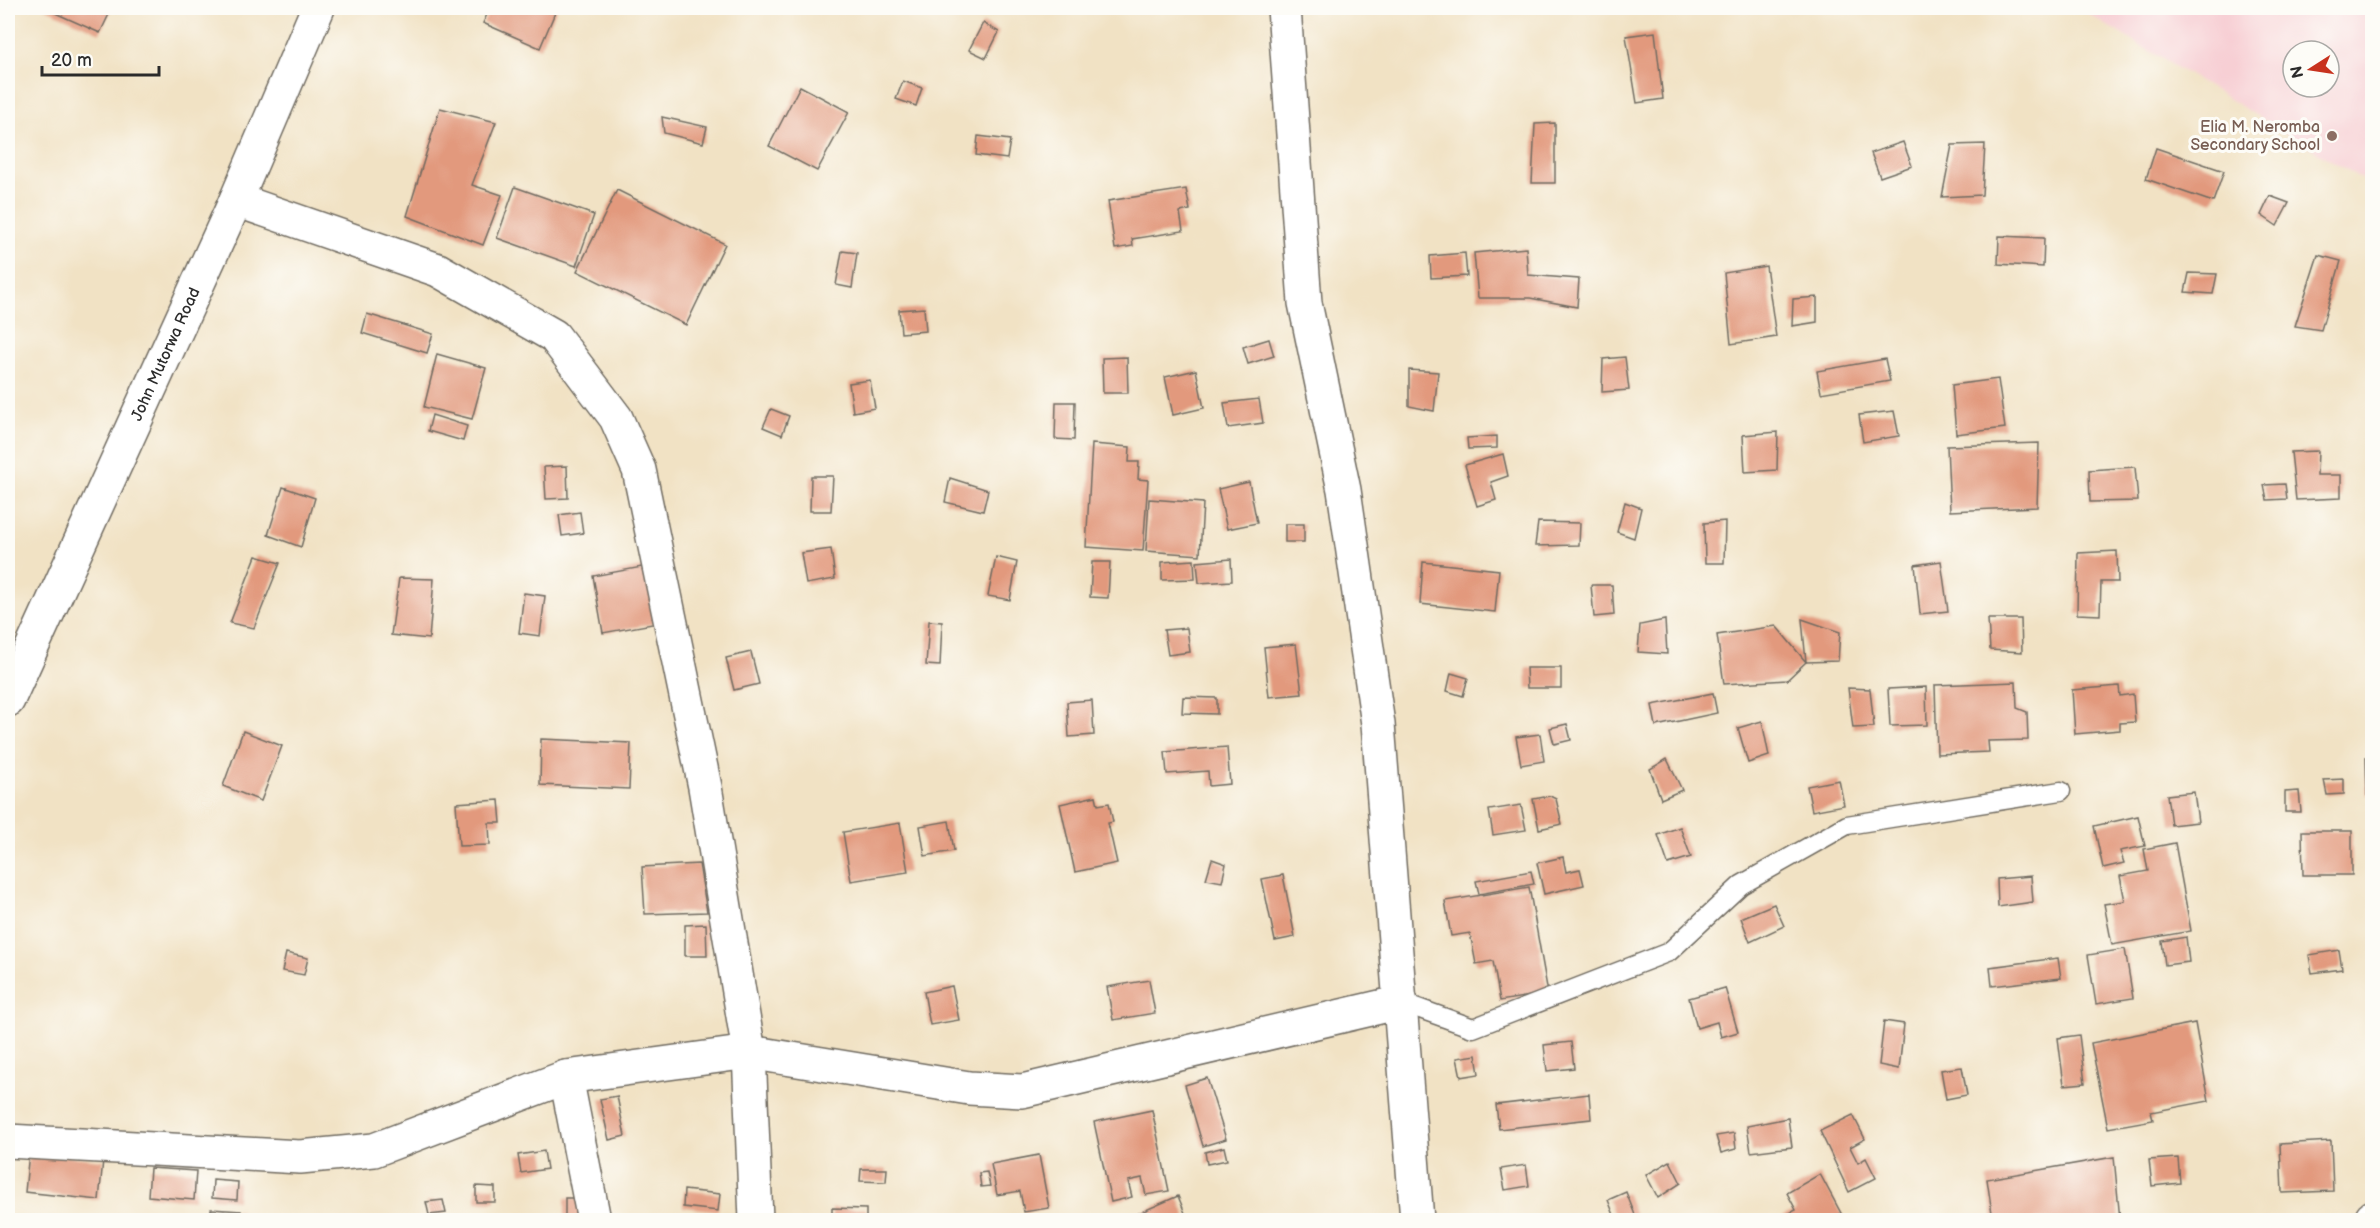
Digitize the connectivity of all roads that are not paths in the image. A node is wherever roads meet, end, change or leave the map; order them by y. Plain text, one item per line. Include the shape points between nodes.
1 (318, 8) edge
2 (1284, 8) edge
3 (236, 200) junction
4 (8, 700) edge
5 (2061, 791) dead end
6 (1401, 1002) junction
7 (750, 1052) junction
8 (566, 1077) junction
9 (8, 1141) edge
10 (594, 1221) edge
11 (756, 1221) edge
12 (1417, 1221) edge

1 - 3 street, John Mutorwa Road
2 - 6 street via 1305,303 1344,490 1378,724
3 - 4 street, John Mutorwa Road
3 - 7 street via 438,270 554,336 616,418 639,471 644,494 705,787
5 - 6 lane via 1847,825 1741,885 1669,952 1473,1028
6 - 7 street via 1022,1091 969,1088
6 - 12 street
7 - 8 street
7 - 11 street
8 - 9 street via 374,1150 300,1158
8 - 10 street

